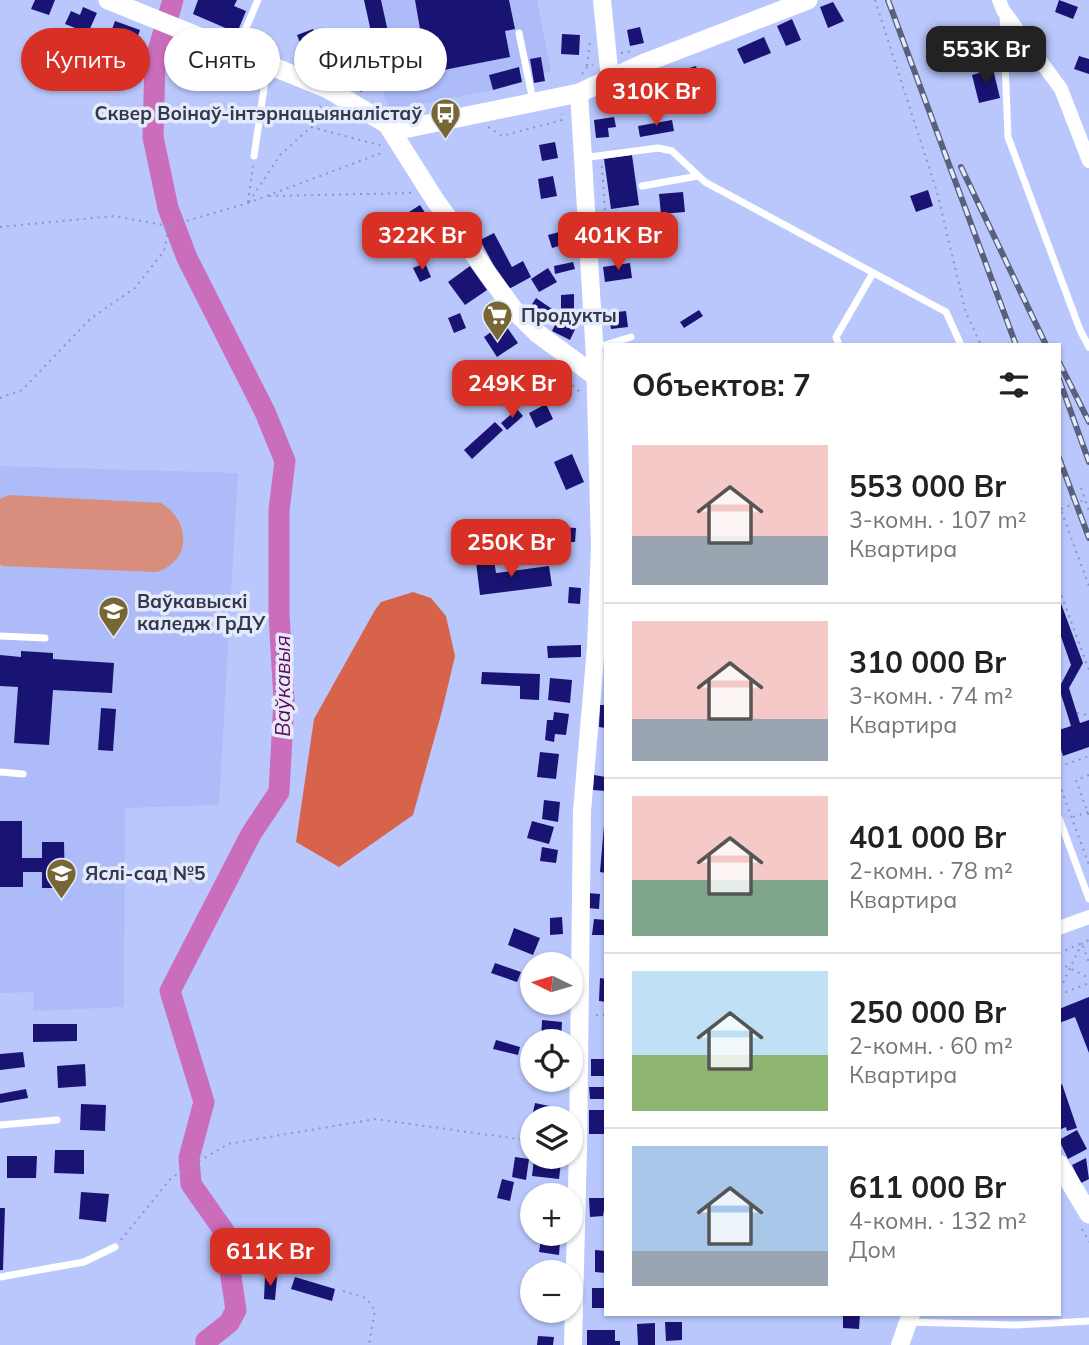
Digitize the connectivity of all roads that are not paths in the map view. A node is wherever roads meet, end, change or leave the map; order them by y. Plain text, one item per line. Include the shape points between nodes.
1 (108, 0) edge
2 (258, 0) edge
3 (602, 0) edge
4 (802, 2) edge
5 (1001, 5) edge
6 (173, 28) edge
7 (246, 28) edge
8 (519, 33) dead end
9 (280, 69) edge
10 (610, 79) junction
11 (264, 91) edge
12 (579, 93) junction
13 (533, 102) junction
14 (394, 131) junction
15 (254, 156) road end
16 (582, 158) junction
17 (1089, 161) edge
18 (698, 176) junction
19 (642, 186) dead end
20 (873, 273) junction
21 (631, 337) dead end
22 (611, 343) edge
23 (838, 343) edge
24 (960, 343) edge
25 (604, 345) edge
26 (1089, 347) edge
27 (595, 348) junction
28 (601, 380) edge
29 (0, 636) edge
30 (45, 638) dead end
31 (0, 772) edge
32 (23, 774) dead end
33 (1061, 823) edge
34 (1089, 900) edge
35 (1089, 917) edge
36 (1061, 927) edge
37 (57, 1120) dead end
38 (0, 1125) edge
39 (1061, 1167) edge
40 (1089, 1214) edge
41 (115, 1247) road end
42 (0, 1277) edge
43 (910, 1318) edge
44 (1089, 1321) edge
45 (573, 1345) edge
46 (900, 1345) edge

1 - 6 main road
2 - 7 lane
3 - 10 street
4 - 10 main road
5 - 17 street via 1062,89
5 - 26 lane via 1008,137
8 - 13 lane
9 - 14 main road via 359,105
10 - 12 main road
11 - 15 lane
12 - 13 main road
12 - 16 street
13 - 14 main road
14 - 28 main road via 435,200 514,310 537,333
16 - 18 lane via 658,148 672,151
16 - 27 street
18 - 19 lane
18 - 20 lane
20 - 23 lane via 836,337
20 - 24 lane via 946,312
21 - 22 lane
25 - 27 lane
27 - 28 street
28 - 45 street via 596,647 581,835
29 - 30 lane
31 - 32 lane
33 - 34 lane
35 - 36 street
37 - 38 lane
39 - 40 main road
41 - 42 lane via 83,1262
43 - 44 lane via 1015,1325
43 - 46 street

